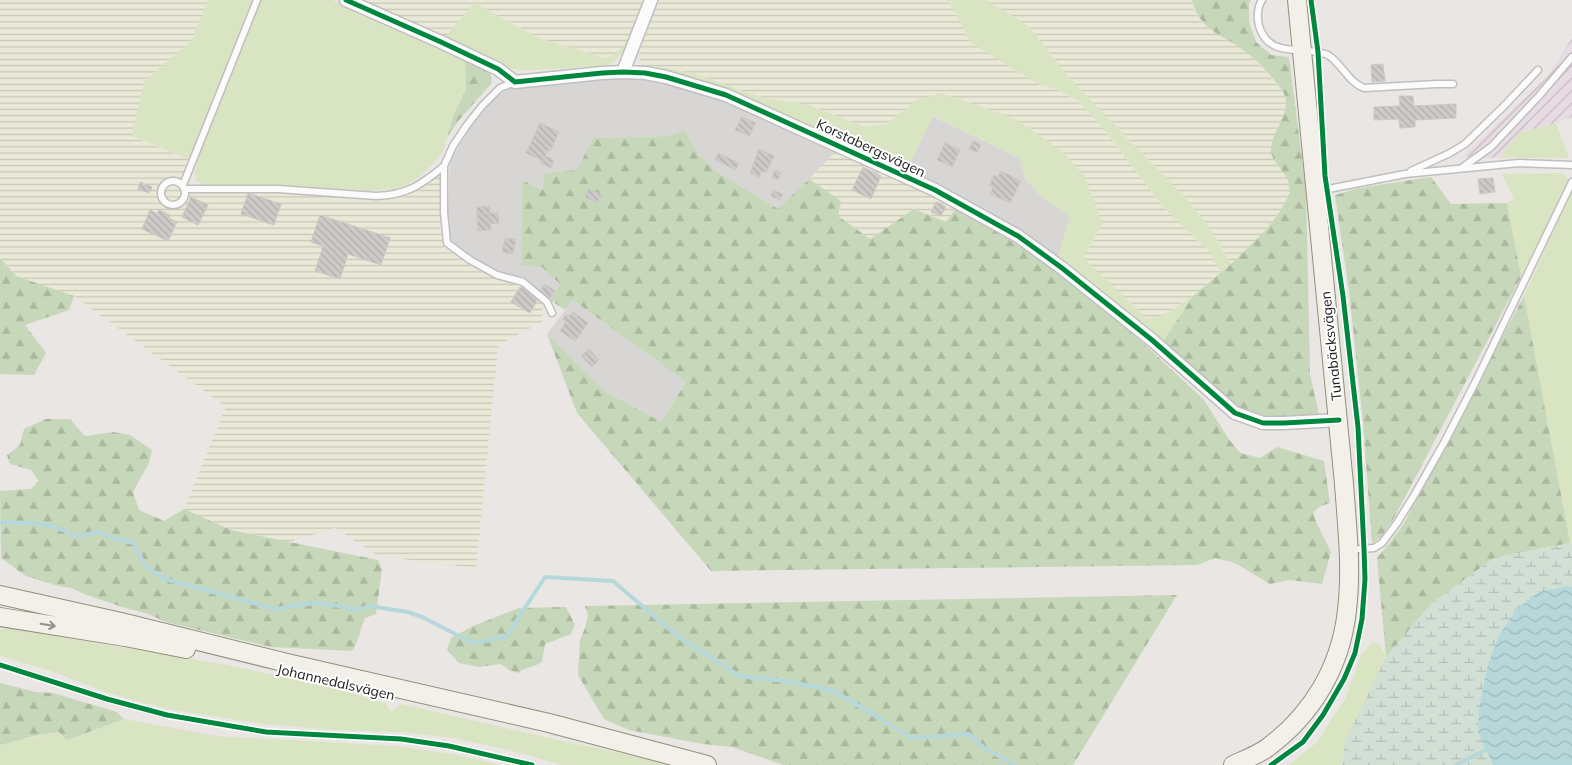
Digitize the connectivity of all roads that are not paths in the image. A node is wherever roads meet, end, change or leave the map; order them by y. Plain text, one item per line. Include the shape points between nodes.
1 (257, 0) edge
2 (346, 0) edge
3 (652, 0) edge
4 (1262, 0) edge
5 (1297, 0) edge
6 (1302, 49) junction
7 (1572, 57) edge
8 (1538, 70) dead end
9 (623, 72) junction
10 (514, 82) junction
11 (1453, 84) dead end
12 (1572, 165) edge
13 (444, 166) junction
14 (1462, 168) junction
15 (1405, 174) junction
16 (1572, 182) edge
17 (1316, 192) junction
18 (552, 313) dead end
19 (1339, 420) junction
20 (1349, 550) junction
21 (0, 583) edge
22 (0, 595) edge
23 (48, 605) junction
24 (0, 617) edge
25 (670, 756) junction
26 (707, 765) edge
27 (1233, 765) edge

1 - 13 lane via 184,187 278,188 391,196 415,188
2 - 10 street via 498,69
3 - 9 street
4 - 6 lane via 1258,6 1262,35 1271,45 1285,50
5 - 6 main road, Tunabäcksvägen
6 - 11 lane via 1326,54 1357,86 1364,88
6 - 17 main road, Tunabäcksvägen
7 - 14 lane via 1490,147
8 - 15 lane via 1465,144
9 - 10 street, Korstabergsvägen
9 - 19 street, Korstabergsvägen via 666,77 726,95 935,190 1018,236 1152,340 1235,413 1263,423
10 - 13 lane via 500,88 482,106 453,146
12 - 14 lane via 1518,163
13 - 18 lane via 447,243 497,275 524,282 547,302
14 - 15 lane
15 - 17 lane
16 - 20 lane via 1476,380 1415,494 1382,544 1374,548
17 - 19 main road, Tunabäcksvägen
19 - 20 main road, Tunabäcksvägen
20 - 27 main road, Tunabäcksvägen via 1344,629 1337,656 1322,690 1301,717 1266,749
21 - 23 main road, Johannedalsvägen
22 - 23 main road, Johannedalsvägen
23 - 25 main road, Johannedalsvägen via 549,723
24 -> 25 main road, Johannedalsvägen via 125,637 283,669 547,732
25 - 26 main road, Johannedalsvägen

